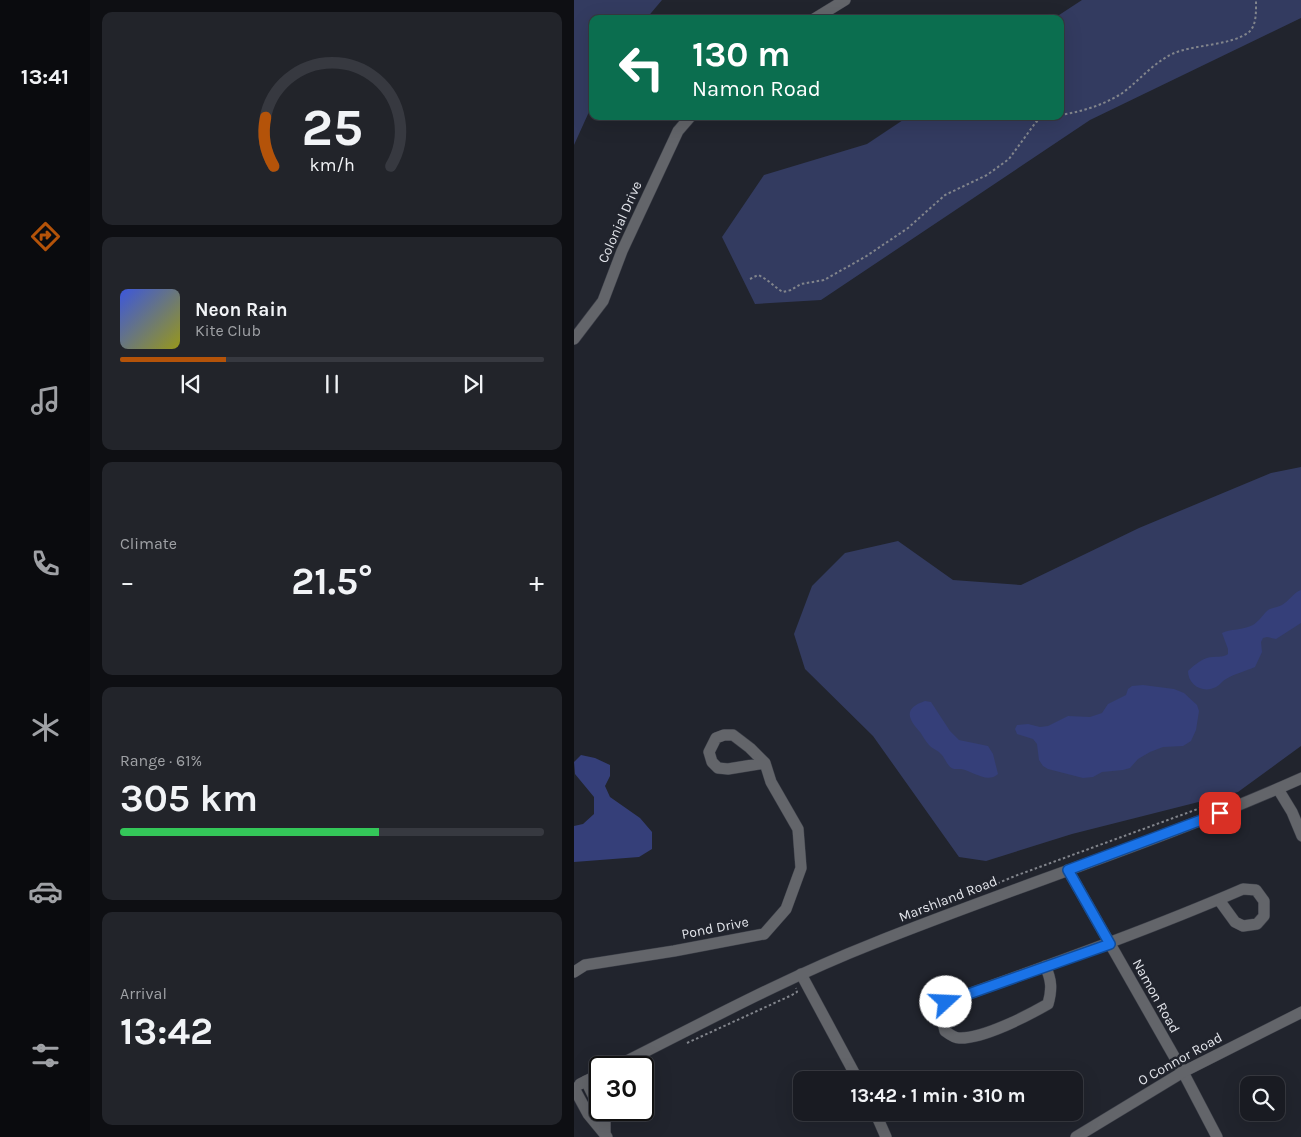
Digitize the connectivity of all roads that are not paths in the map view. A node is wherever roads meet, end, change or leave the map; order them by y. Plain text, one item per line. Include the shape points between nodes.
1 (845, 0) edge
2 (821, 15) edge
3 (687, 120) edge
4 (574, 339) edge
5 (765, 763) junction
6 (1301, 778) edge
7 (1278, 789) junction
8 (1301, 836) edge
9 (1068, 870) junction
10 (1219, 900) dead end
11 (1110, 944) junction
12 (1045, 966) junction
13 (574, 972) edge
14 (801, 974) junction
15 (1301, 1012) edge
16 (637, 1056) edge
17 (853, 1071) edge
18 (1183, 1072) junction
19 (589, 1080) edge
20 (586, 1081) junction
21 (589, 1087) edge
22 (574, 1088) edge
23 (605, 1121) edge
24 (879, 1121) edge
25 (606, 1135) edge
26 (886, 1137) edge
27 (1076, 1137) edge
28 (1217, 1137) edge

1 - 2 street
3 - 4 street, Colonial Drive via 678,131 622,251 603,301
5 - 5 street, Pond Drive via 733,735 716,738 709,752 718,768
5 - 13 street, Pond Drive via 771,782 798,829 801,868 786,909 764,934 585,965
6 - 7 street, Marshland Road
7 - 8 street
7 - 9 street, Marshland Road
9 - 11 street, Namon Road
9 - 14 street, Marshland Road
10 - 11 street
11 - 12 street
11 - 18 street, Namon Road
12 - 12 street via 946,1002 941,1015 945,1031 958,1038 981,1035 1048,1004 1052,990
14 - 16 street, Marshland Road
14 - 17 street
15 - 18 street, O Connor Road
18 - 27 street, O Connor Road
18 - 28 street, Namon Road
19 - 20 street
20 - 21 street
20 - 22 street
22 - 25 street via 588,1114
23 - 25 street
24 - 26 street

